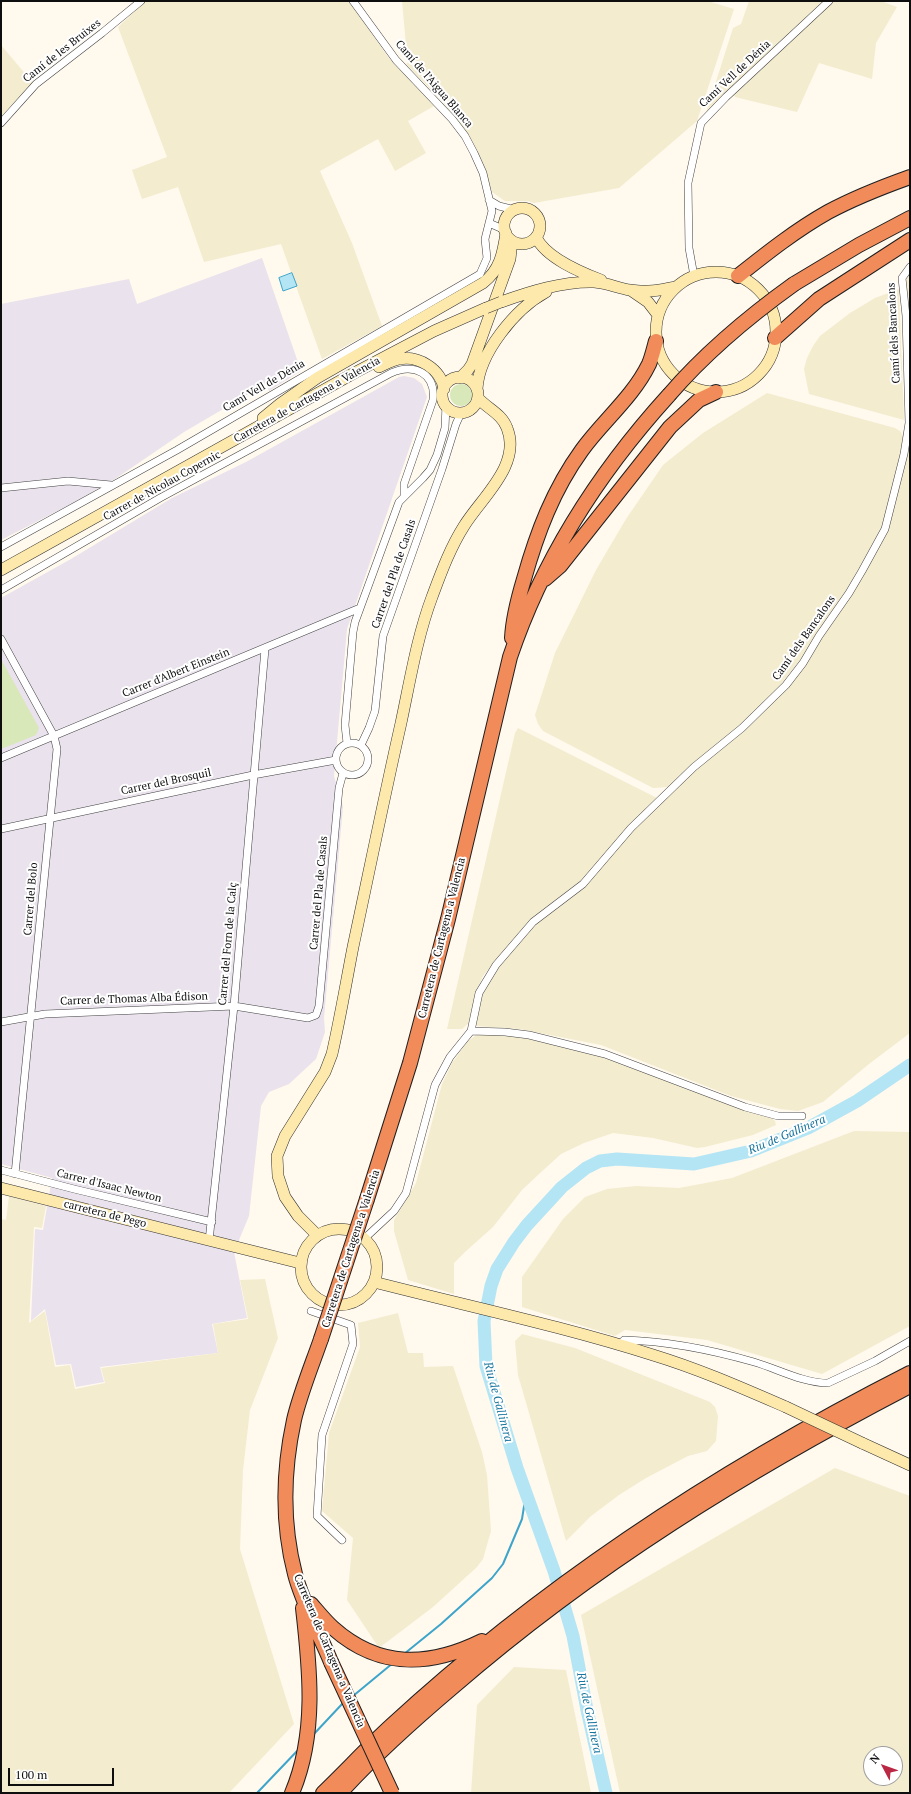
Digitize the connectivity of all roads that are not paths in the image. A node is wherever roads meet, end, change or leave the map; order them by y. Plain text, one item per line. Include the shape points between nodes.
1 (141, 1) edge
2 (353, 1) edge
3 (829, 1) edge
4 (1, 123) edge
5 (910, 177) edge
6 (489, 200) junction
7 (504, 208) junction
8 (515, 210) junction
9 (492, 211) junction
10 (910, 218) edge
11 (489, 223) junction
12 (511, 237) junction
13 (536, 237) junction
14 (910, 240) edge
15 (910, 267) edge
16 (694, 276) junction
17 (738, 276) junction
18 (557, 286) junction
19 (616, 286) junction
20 (676, 286) junction
21 (630, 290) junction
22 (658, 314) junction
23 (775, 338) junction
24 (656, 341) junction
25 (472, 364) junction
26 (422, 372) joint
27 (460, 378) junction
28 (444, 389) junction
29 (476, 390) junction
30 (716, 392) junction
31 (446, 405) junction
32 (472, 409) junction
33 (491, 410) junction
34 (461, 413) junction
35 (246, 433) junction
36 (111, 485) junction
37 (1, 488) edge
38 (404, 496) junction
39 (1, 547) edge
40 (1, 570) edge
41 (539, 585) junction
42 (1, 590) edge
43 (360, 608) junction
44 (1, 639) edge
45 (265, 649) junction
46 (510, 657) junction
47 (54, 736) junction
48 (347, 743) junction
49 (361, 745) junction
50 (1, 758) edge
51 (336, 760) junction
52 (343, 773) junction
53 (254, 775) junction
54 (49, 818) junction
55 (1, 829) edge
56 (234, 1006) junction
57 (316, 1015) joint
58 (31, 1017) junction
59 (1, 1022) edge
60 (471, 1030) junction
61 (802, 1116) dead end
62 (1, 1170) edge
63 (15, 1174) junction
64 (1, 1188) edge
65 (212, 1222) junction
66 (317, 1235) junction
67 (365, 1238) junction
68 (209, 1241) junction
69 (300, 1263) junction
70 (374, 1282) junction
71 (311, 1311) dead end
72 (910, 1341) edge
73 (619, 1345) junction
74 (910, 1373) edge
75 (910, 1386) edge
76 (910, 1465) edge
77 (342, 1540) dead end
78 (619, 1550) junction
79 (302, 1594) junction
80 (517, 1627) junction
81 (500, 1632) junction
82 (355, 1777) junction
83 (292, 1793) edge
84 (323, 1793) edge
85 (340, 1793) edge
86 (344, 1793) edge
87 (392, 1793) edge

1 - 4 street, Camí de les Bruixes via 36,84
2 - 6 street, Camí de l’Aigua Blanca via 396,60 447,113 465,136 483,173
3 - 16 street, Camí Vell de Dénia via 701,123 688,183 690,248
5 - 17 highway via 828,212
6 - 7 street
6 - 9 street, Camí de l’Aigua Blanca
7 - 8 street
7 - 9 street
8 - 12 main road via 506,220
8 - 13 main road via 527,209 537,216 540,229
9 - 11 street, Camí Vell de Dénia
10 - 41 highway, Carretera de Cartagena a Valencia, bridge via 794,284 723,340 643,423 607,470 559,546
11 - 12 street
11 - 36 street, Camí Vell de Dénia via 485,239 487,258 480,274 472,280 177,450
12 - 13 main road via 530,242
12 - 25 main road via 510,259
12 - 35 main road via 492,275 483,283 316,378
13 - 19 main road via 543,249 560,260
14 - 23 highway via 819,299
15 - 60 street, Camí dels Bancalons via 902,278 906,316 909,423 885,529 858,577 786,685 742,728 694,767 631,828 583,884 533,922 510,948 478,993
16 - 17 main road via 723,272
16 - 20 main road
17 - 23 main road via 757,288 764,296 774,316
18 - 19 main road, Carretera de Cartagena a Valencia via 595,282
18 - 29 main road via 529,304 504,330 486,359
18 - 35 main road, Carretera de Cartagena a Valencia, bridge via 501,302 399,349
19 - 21 main road, Carretera de Cartagena a Valencia
20 - 21 main road, Carretera de Cartagena a Valencia via 652,291
20 - 22 main road via 665,299
21 - 22 main road, Carretera de Cartagena a Valencia via 648,302
22 - 24 main road
23 - 30 main road via 768,360 754,378 736,388
24 - 30 main road via 661,357 670,372 699,390
24 - 46 highway via 641,378 583,449 564,476 548,506 533,547 513,618
25 - 27 main road
25 - 29 main road via 471,373
26 - 38 street, Carrer del Pla de Casals via 432,385 433,400 404,484
26 - 42 street, Carrer de Nicolau Copernic via 406,368 391,373 160,498
27 - 28 main road via 451,380
27 - 29 main road via 466,378
28 - 31 main road
28 - 35 main road via 439,376 426,363 411,358 399,359 296,412
29 - 32 main road
29 - 33 main road
30 - 41 highway via 699,400 670,427 560,566
31 - 34 main road via 452,411
31 - 38 street, Carrer del Pla de Casals via 445,428 435,461 418,484
32 - 33 main road via 478,407
32 - 34 main road
33 - 66 main road via 501,417 507,427 510,447 507,462 463,527 430,602 396,742 332,1054 325,1072 285,1136 277,1156 278,1176 285,1197 298,1216
34 - 49 street, Carrer del Pla de Casals via 383,636 376,706 370,728
35 - 40 main road, Carretera de Cartagena a Valencia
36 - 37 street via 68,480
36 - 39 street, Camí Vell de Dénia
38 - 43 street, Carrer del Pla de Casals via 397,507
41 - 46 highway, Carretera de Cartagena a Valencia
43 - 45 street, Carrer d'Albert Einstein
43 - 48 street, Carrer del Pla de Casals via 353,632 345,725
44 - 47 street, Carrer del Bolo
45 - 47 street, Carrer d'Albert Einstein
45 - 53 street, Carrer del Forn de la Calç
46 - 79 highway, Carretera de Cartagena a Valencia, bridge via 450,911 410,1063 295,1419 285,1480 286,1521 295,1575
47 - 50 street, Carrer d'Albert Einstein
47 - 54 street, Carrer del Bolo via 57,748
48 - 49 street
48 - 51 street via 339,749
49 - 52 street via 368,754 365,769 355,775
51 - 52 street via 338,768
51 - 53 street, Carrer del Brosquil
52 - 57 street, Carrer del Pla de Casals via 339,788 319,1006
53 - 54 street, Carrer del Brosquil
53 - 56 street, Carrer del Forn de la Calç
54 - 55 street, Carrer del Brosquil
54 - 58 street, Carrer del Bolo
56 - 57 street, Carrer de Thomas Alba Édison via 308,1018
56 - 58 street, Carrer de Thomas Alba Édison via 45,1014
56 - 65 street, Carrer del Forn de la Calç
58 - 59 street, Carrer de Thomas Alba Édison
58 - 63 street, Carrer del Bolo
60 - 61 street via 530,1035 605,1054 745,1107 778,1116
60 - 67 street via 450,1057 435,1086 406,1193 394,1211
62 - 63 street, Carrer d'Isaac Newton
63 - 65 street, Carrer d'Isaac Newton
64 - 68 main road, carretera de Pego
65 - 68 street, Carrer del Forn de la Calç
66 - 67 main road via 336,1228 356,1232
66 - 69 main road via 303,1252
67 - 70 main road via 376,1258
68 - 69 main road, carretera de Pego
69 - 70 main road via 304,1284 310,1294 329,1305 351,1304 365,1295
70 - 73 main road
71 - 77 street via 351,1325 353,1344 322,1435 318,1492 317,1516
72 - 73 street via 828,1383 812,1381 754,1362 669,1343 624,1340
73 - 76 main road, bridge via 696,1370 786,1407
74 - 78 highway via 745,1462
75 - 78 highway via 754,1471
78 - 80 highway
79 - 81 highway via 334,1630 352,1642 374,1653 410,1661 455,1652
79 - 83 highway via 310,1712 305,1748
79 - 87 highway, Carretera de Cartagena a Valencia, bridge
80 - 81 highway
80 - 82 highway
81 - 84 highway via 391,1726
82 - 85 highway
82 - 86 highway

